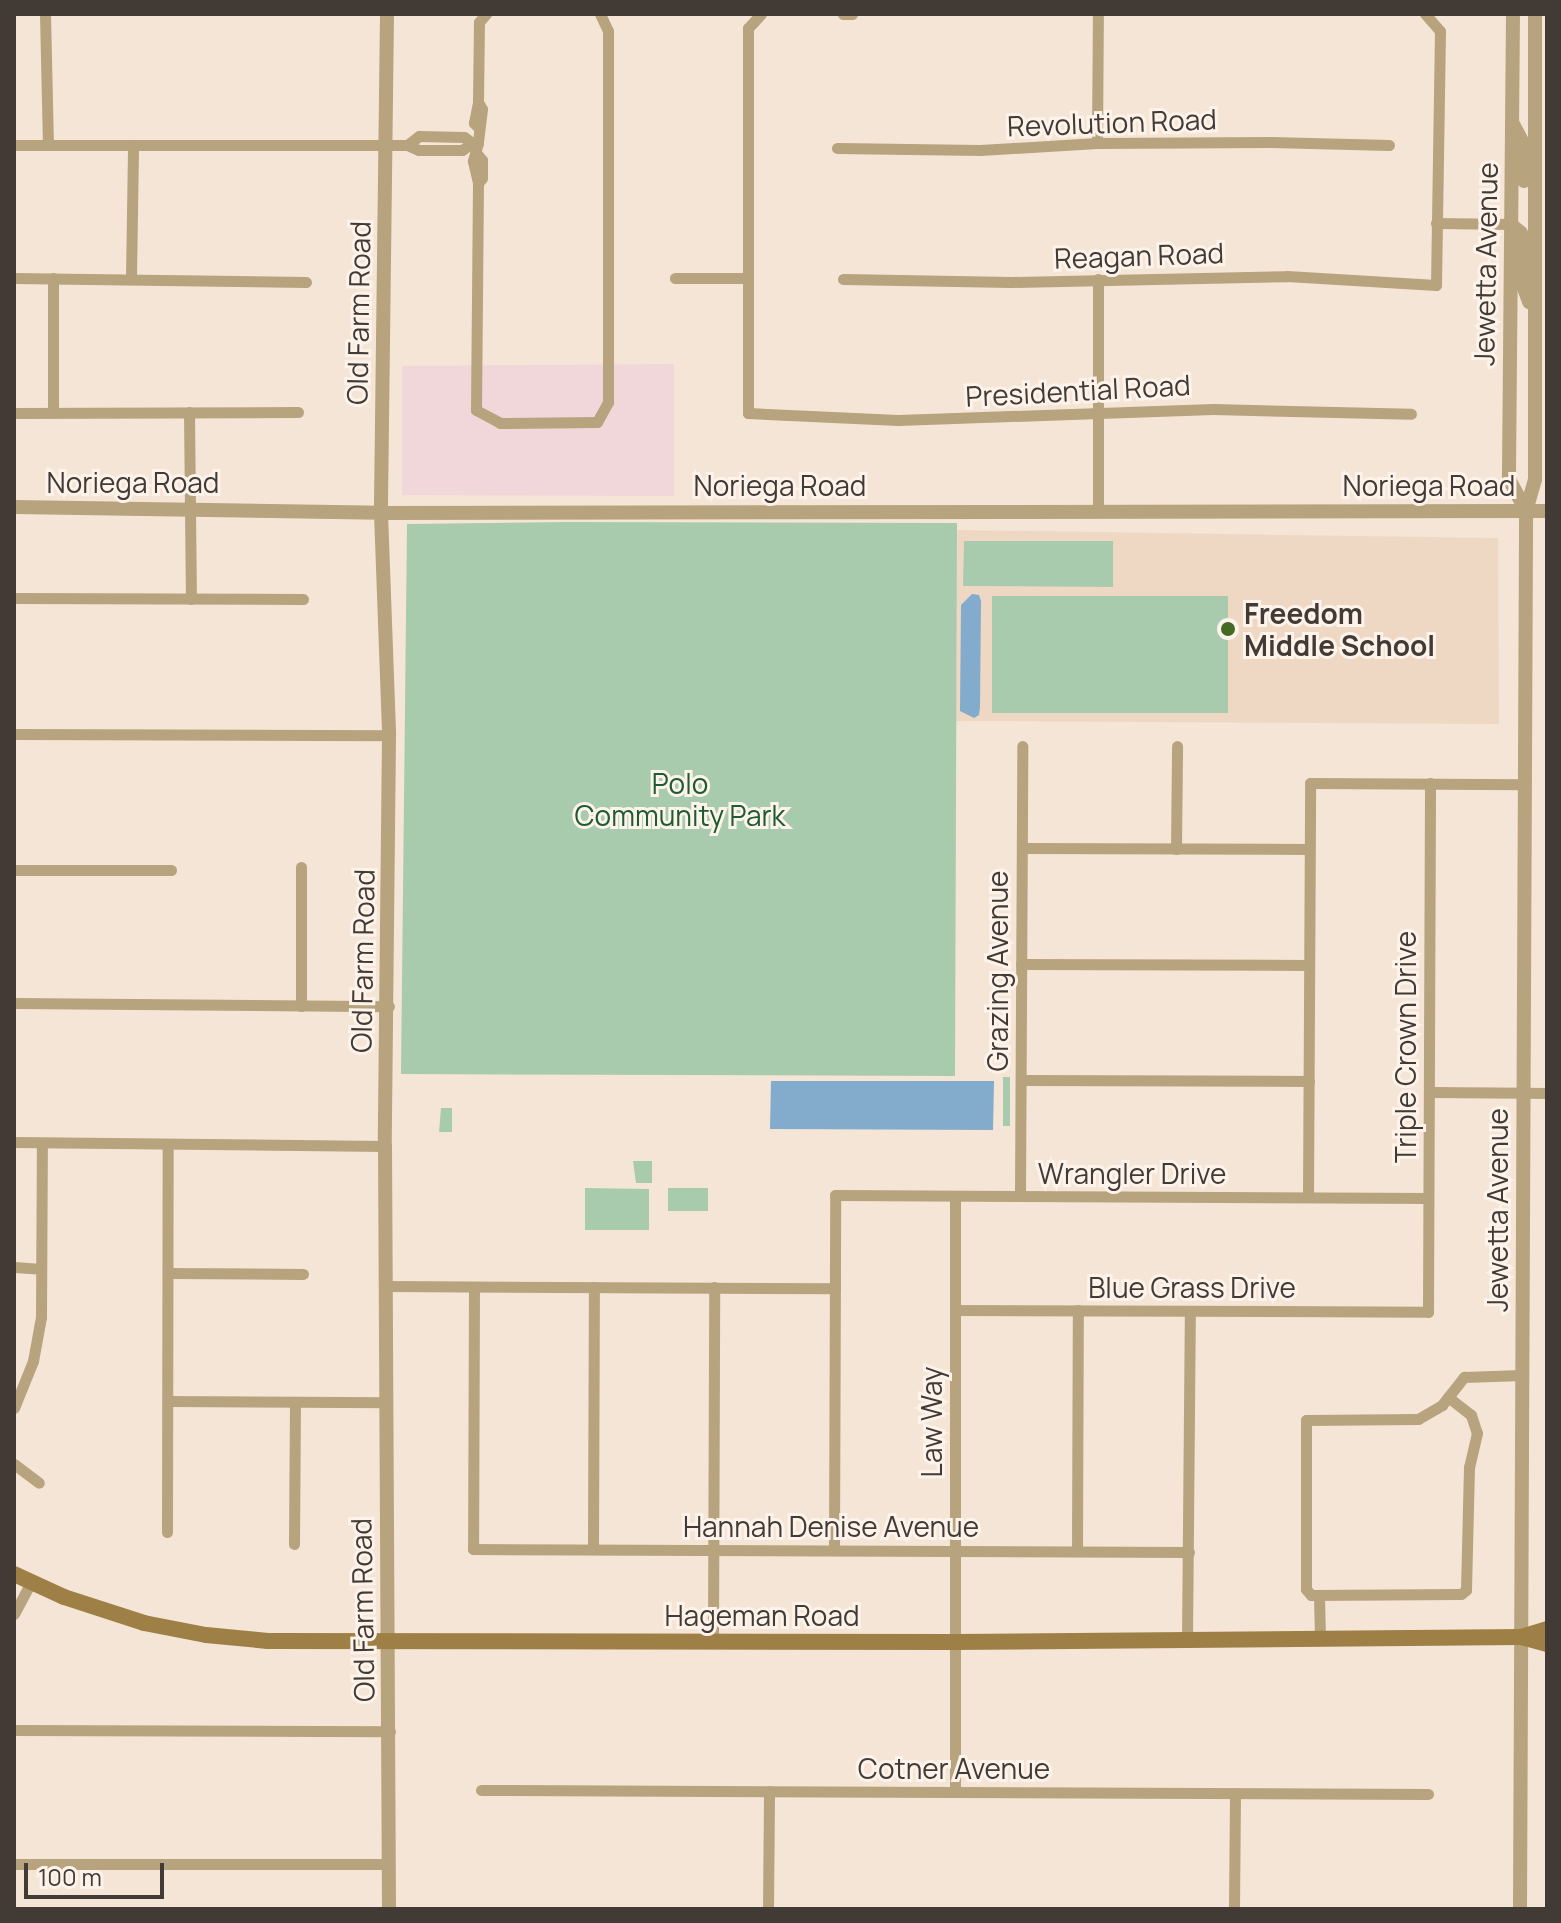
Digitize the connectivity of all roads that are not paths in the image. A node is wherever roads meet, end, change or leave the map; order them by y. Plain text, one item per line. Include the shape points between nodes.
1 (45, 14) edge
2 (387, 14) edge
3 (486, 14) edge
4 (600, 14) edge
5 (843, 14) edge
6 (852, 14) edge
7 (1098, 14) edge
8 (1513, 14) edge
9 (1535, 14) edge
10 (759, 16) edge
11 (1428, 18) edge
12 (1513, 124) junction
13 (1097, 143) junction
14 (14, 145) edge
15 (48, 145) junction
16 (133, 145) junction
17 (386, 145) junction
18 (1389, 145) dead end
19 (476, 147) junction
20 (837, 148) dead end
21 (1436, 223) junction
22 (1510, 224) junction
23 (1540, 224) edge
24 (131, 277) junction
25 (14, 278) edge
26 (53, 278) junction
27 (675, 278) dead end
28 (748, 278) junction
29 (843, 279) dead end
30 (1098, 279) junction
31 (306, 282) dead end
32 (1534, 313) junction
33 (53, 412) junction
34 (189, 412) junction
35 (298, 412) dead end
36 (14, 413) edge
37 (1098, 414) junction
38 (1411, 414) dead end
39 (14, 507) edge
40 (191, 508) junction
41 (1098, 510) junction
42 (1526, 511) junction
43 (1547, 511) edge
44 (381, 513) junction
45 (14, 598) edge
46 (191, 599) junction
47 (303, 599) dead end
48 (14, 734) edge
49 (389, 735) junction
50 (1022, 746) dead end
51 (1177, 746) dead end
52 (1430, 783) junction
53 (1525, 784) junction
54 (1022, 848) junction
55 (1176, 849) junction
56 (1309, 849) junction
57 (301, 867) dead end
58 (14, 870) edge
59 (171, 870) dead end
60 (1021, 964) junction
61 (1309, 965) junction
62 (14, 1003) edge
63 (301, 1006) junction
64 (389, 1006) junction
65 (1021, 1080) junction
66 (1309, 1081) junction
67 (1429, 1092) junction
68 (1523, 1093) junction
69 (1547, 1093) edge
70 (14, 1142) edge
71 (42, 1144) junction
72 (168, 1145) junction
73 (385, 1146) junction
74 (955, 1196) junction
75 (1020, 1196) junction
76 (1308, 1197) junction
77 (1428, 1198) junction
78 (14, 1267) edge
79 (41, 1269) junction
80 (168, 1273) junction
81 (303, 1274) dead end
82 (387, 1286) junction
83 (474, 1287) junction
84 (594, 1287) junction
85 (714, 1287) junction
86 (835, 1288) junction
87 (955, 1310) junction
88 (1078, 1310) junction
89 (1190, 1311) junction
90 (1428, 1312) joint
91 (1522, 1375) junction
92 (1448, 1397) junction
93 (168, 1401) junction
94 (295, 1402) junction
95 (387, 1402) junction
96 (14, 1408) edge
97 (14, 1464) edge
98 (39, 1483) dead end
99 (167, 1532) dead end
100 (294, 1544) dead end
101 (593, 1549) junction
102 (713, 1550) junction
103 (834, 1550) junction
104 (954, 1551) junction
105 (1077, 1551) junction
106 (1189, 1552) junction
107 (14, 1574) edge
108 (31, 1582) junction
109 (1319, 1595) junction
110 (14, 1614) edge
111 (1547, 1629) edge
112 (1521, 1637) junction
113 (1320, 1639) junction
114 (1187, 1640) junction
115 (388, 1641) junction
116 (713, 1641) junction
117 (955, 1642) junction
118 (1547, 1644) edge
119 (14, 1730) edge
120 (390, 1731) junction
121 (481, 1790) dead end
122 (769, 1791) junction
123 (955, 1792) junction
124 (1235, 1793) junction
125 (1428, 1794) dead end
126 (14, 1864) edge
127 (389, 1864) junction
128 (389, 1909) edge
129 (768, 1909) edge
130 (1234, 1909) edge
131 (1520, 1909) edge

1 - 15 street
2 - 17 street, Old Farm Road
3 - 19 street via 479,22 482,123
4 - 19 street via 608,31 608,402 597,422 500,423 476,410
5 - 6 street
7 - 13 street
8 - 12 street, Jewetta Avenue
9 - 23 street, Jewetta Avenue
10 - 28 street via 748,28
11 - 21 street via 1440,31
12 - 22 street, Jewetta Avenue
12 - 23 street via 1524,145 1525,205
13 - 18 street, Revolution Road
13 - 20 street, Revolution Road via 980,150
14 - 15 street
15 - 16 street
16 - 17 street
16 - 24 street
17 - 19 street via 419,150
17 - 44 street, Old Farm Road
21 - 22 street
21 - 30 street, Reagan Road via 1436,285 1287,276
22 - 32 street via 1521,233 1524,288
22 - 42 street, Jewetta Avenue via 1509,479
23 - 32 street, Jewetta Avenue
24 - 26 street
24 - 31 street
25 - 26 street
26 - 33 street
27 - 28 street
28 - 37 street, Presidential Road via 748,413 898,420
29 - 30 street, Reagan Road
30 - 37 street
32 - 42 street, Jewetta Avenue via 1535,479
33 - 34 street
33 - 36 street
34 - 35 street
34 - 40 street
37 - 38 street, Presidential Road via 1288,409
37 - 41 street
39 - 40 street, Noriega Road
40 - 44 street, Noriega Road
40 - 46 street
41 - 42 street, Noriega Road
41 - 44 street, Noriega Road
42 - 43 street, Noriega Road
42 - 53 street, Jewetta Avenue
44 - 49 street, Old Farm Road
45 - 46 street
46 - 47 street
48 - 49 street
49 - 64 street, Old Farm Road
50 - 54 street, Grazing Avenue
51 - 55 street
52 - 53 street
52 - 56 street via 1310,783
52 - 67 street, Triple Crown Drive
53 - 68 street, Jewetta Avenue
54 - 55 street
54 - 60 street, Grazing Avenue
55 - 56 street
56 - 61 street
57 - 63 street
58 - 59 street
60 - 61 street
60 - 65 street, Grazing Avenue
61 - 66 street
62 - 63 street
63 - 64 street
64 - 73 street, Old Farm Road
65 - 66 street
65 - 75 street, Grazing Avenue
66 - 76 street
67 - 68 street
67 - 77 street, Triple Crown Drive
68 - 69 street
68 - 91 street, Jewetta Avenue
70 - 71 street
71 - 72 street
71 - 79 street
72 - 73 street
72 - 80 street
73 - 82 street, Old Farm Road
74 - 75 street, Wrangler Drive
74 - 86 street, Wrangler Drive via 835,1195
74 - 87 street, Law Way
75 - 76 street, Wrangler Drive
76 - 77 street, Wrangler Drive
77 - 90 street, Triple Crown Drive
78 - 79 street
79 - 96 street via 38,1340
80 - 81 street
80 - 93 street
82 - 83 street
82 - 95 street, Old Farm Road
83 - 84 street
83 - 101 street, Hannah Denise Avenue via 473,1549
84 - 85 street
84 - 101 street
85 - 86 street
85 - 102 street
86 - 103 street
87 - 88 street, Blue Grass Drive
87 - 104 street, Law Way
88 - 89 street, Blue Grass Drive
88 - 105 street
89 - 90 street, Blue Grass Drive
89 - 106 street
91 - 92 street via 1464,1377
91 - 112 street, Jewetta Avenue
92 - 109 street via 1433,1412 1407,1422 1306,1420 1306,1589
92 - 109 street via 1471,1415 1477,1433 1469,1467 1466,1590
93 - 94 street
93 - 99 street
94 - 95 street
94 - 100 street
95 - 115 street, Old Farm Road
97 - 98 street
101 - 102 street, Hannah Denise Avenue
102 - 103 street, Hannah Denise Avenue
102 - 116 street
103 - 104 street, Hannah Denise Avenue
104 - 105 street, Hannah Denise Avenue
104 - 117 street, Law Way
105 - 106 street, Hannah Denise Avenue
106 - 114 street
107 - 108 main road, Hageman Road
108 - 110 street
108 - 115 main road, Hageman Road via 104,1612 190,1633 268,1641
109 - 113 street
111 - 112 main road, Hageman Road
112 - 113 main road, Hageman Road
112 - 118 main road, Hageman Road
112 - 131 street, Jewetta Avenue
113 - 114 main road, Hageman Road
114 - 117 main road, Hageman Road
115 - 116 main road, Hageman Road
115 - 120 street, Old Farm Road
116 - 117 main road, Hageman Road
117 - 123 street, Law Way
119 - 120 street
120 - 127 street, Old Farm Road
121 - 122 street, Cotner Avenue
122 - 123 street, Cotner Avenue
122 - 129 street
123 - 124 street, Cotner Avenue
124 - 125 street, Cotner Avenue
124 - 130 street
126 - 127 street
127 - 128 street, Old Farm Road

